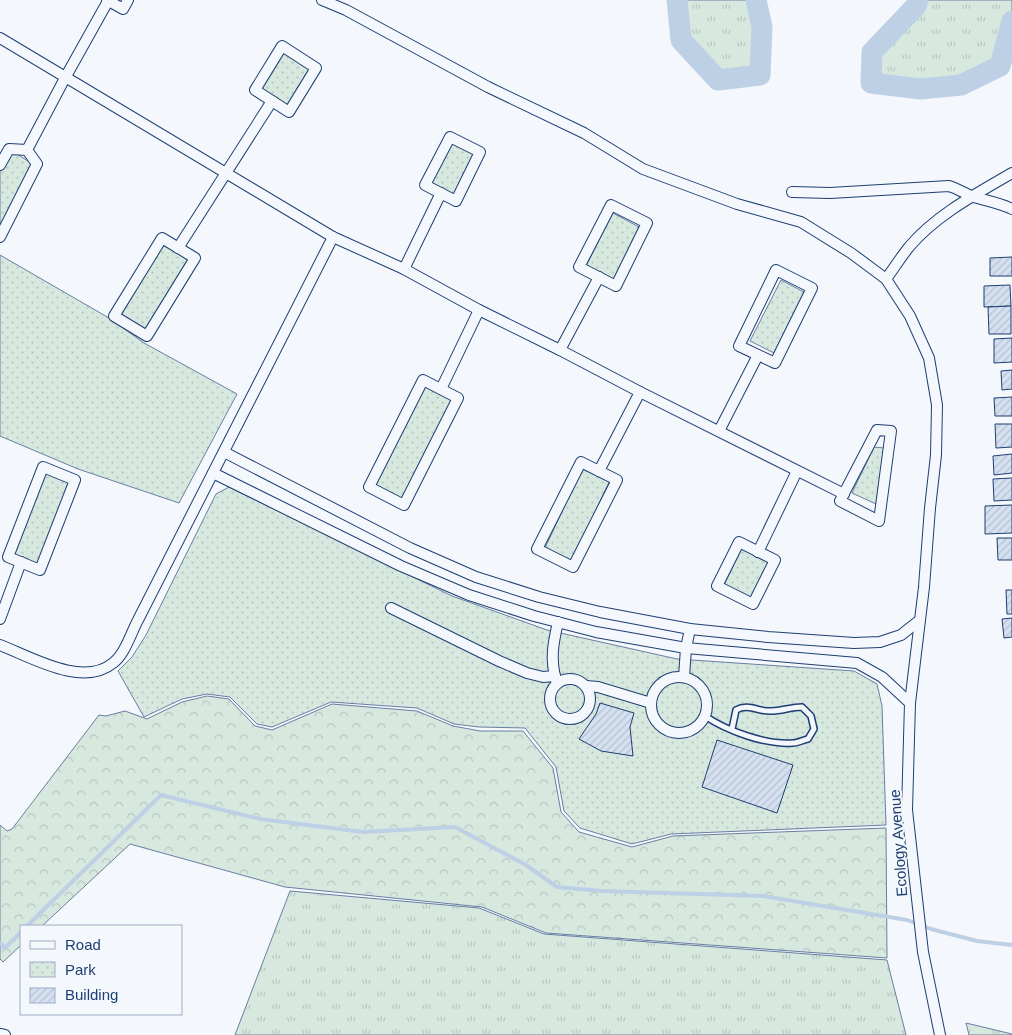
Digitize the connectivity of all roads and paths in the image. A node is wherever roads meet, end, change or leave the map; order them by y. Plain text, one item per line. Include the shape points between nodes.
1 (108, 0) edge
2 (128, 0) edge
3 (322, 0) edge
4 (0, 38) edge
5 (65, 78) junction
6 (272, 101) junction
7 (27, 150) junction
8 (0, 165) edge
9 (226, 173) junction
10 (1012, 173) edge
11 (792, 192) dead end
12 (441, 193) junction
13 (971, 196) junction
14 (1012, 208) edge
15 (0, 236) edge
16 (333, 237) junction
17 (178, 248) junction
18 (404, 269) junction
19 (599, 277) junction
20 (886, 279) junction
21 (480, 310) junction
22 (560, 350) junction
23 (758, 355) junction
24 (441, 389) junction
25 (640, 392) junction
26 (719, 431) junction
27 (224, 452) junction
28 (599, 471) junction
29 (797, 471) junction
30 (213, 473) junction
31 (844, 494) junction
32 (758, 552) junction
33 (21, 562) junction
34 (391, 608) dead end
35 (0, 618) edge
36 (920, 620) junction
37 (558, 622) junction
38 (690, 630) junction
39 (768, 637) junction
40 (821, 641) junction
41 (0, 645) edge
42 (686, 648) junction
43 (766, 655) junction
44 (822, 660) junction
45 (684, 677) junction
46 (556, 680) junction
47 (586, 686) junction
48 (651, 703) junction
49 (910, 703) junction
50 (705, 716) junction
51 (732, 729) junction
52 (0, 1034) edge
53 (5, 1035) edge
54 (940, 1035) edge

1 - 2 street via 123,9
1 - 5 street
3 - 20 street via 502,95 584,132 643,170 737,204 801,222
4 - 5 street
5 - 7 street
5 - 9 street
6 - 6 street via 289,112 316,68 282,46 255,90
6 - 9 street
7 - 8 street via 10,149
7 - 15 street via 37,164
9 - 16 street
9 - 17 street
10 - 13 street
11 - 13 street via 949,186
12 - 12 street via 456,201 480,152 450,136 425,185
12 - 18 street
13 - 14 street
13 - 20 street via 942,216 910,246
16 - 18 street
16 - 27 street
17 - 17 street via 195,258 147,336 114,316 162,238
18 - 21 street
19 - 19 street via 616,286 647,224 611,205 579,267
19 - 22 street
20 - 36 street, Ecology Avenue via 910,316 929,358 937,405 936,455
21 - 22 street
21 - 24 street
22 - 25 street
23 - 23 street via 775,363 812,288 776,270 739,346
23 - 26 street
24 - 24 street via 458,398 404,505 369,487 422,380
25 - 26 street
25 - 28 street
26 - 29 street
27 - 30 street
27 - 38 street via 410,548 476,577 539,597
28 - 28 street via 617,480 573,567 537,549 581,462
29 - 31 street
29 - 32 street
30 - 37 street via 469,596
30 - 41 street via 113,663 88,674 70,672
31 - 31 street via 840,501 879,521 891,431 877,430
32 - 32 street via 775,560 752,604 717,586 740,542
33 - 33 street via 40,570 74,480 43,467 8,557
33 - 35 street
34 - 46 street via 509,665
36 - 40 street via 901,634 880,642
36 - 49 street, Ecology Avenue
37 - 42 street
37 - 46 street via 552,665
38 - 39 street
38 - 42 street
39 - 40 street
39 - 43 street
40 - 44 street
42 - 43 street
42 - 45 street
43 - 44 street
44 - 49 street via 857,664 882,677
45 - 48 street via 676,676 662,682
45 - 50 street via 699,685 704,692
46 - 47 street via 574,679
46 - 47 street via 551,692 551,706 559,716 571,719 587,710 590,698
47 - 48 street
48 - 50 street via 655,719 676,733 693,729
49 - 54 street, Ecology Avenue via 907,810 923,952
50 - 51 lane
51 - 51 lane via 773,742 794,743 808,739 814,729 811,716 802,707 768,712 742,706 736,710
52 - 53 street

